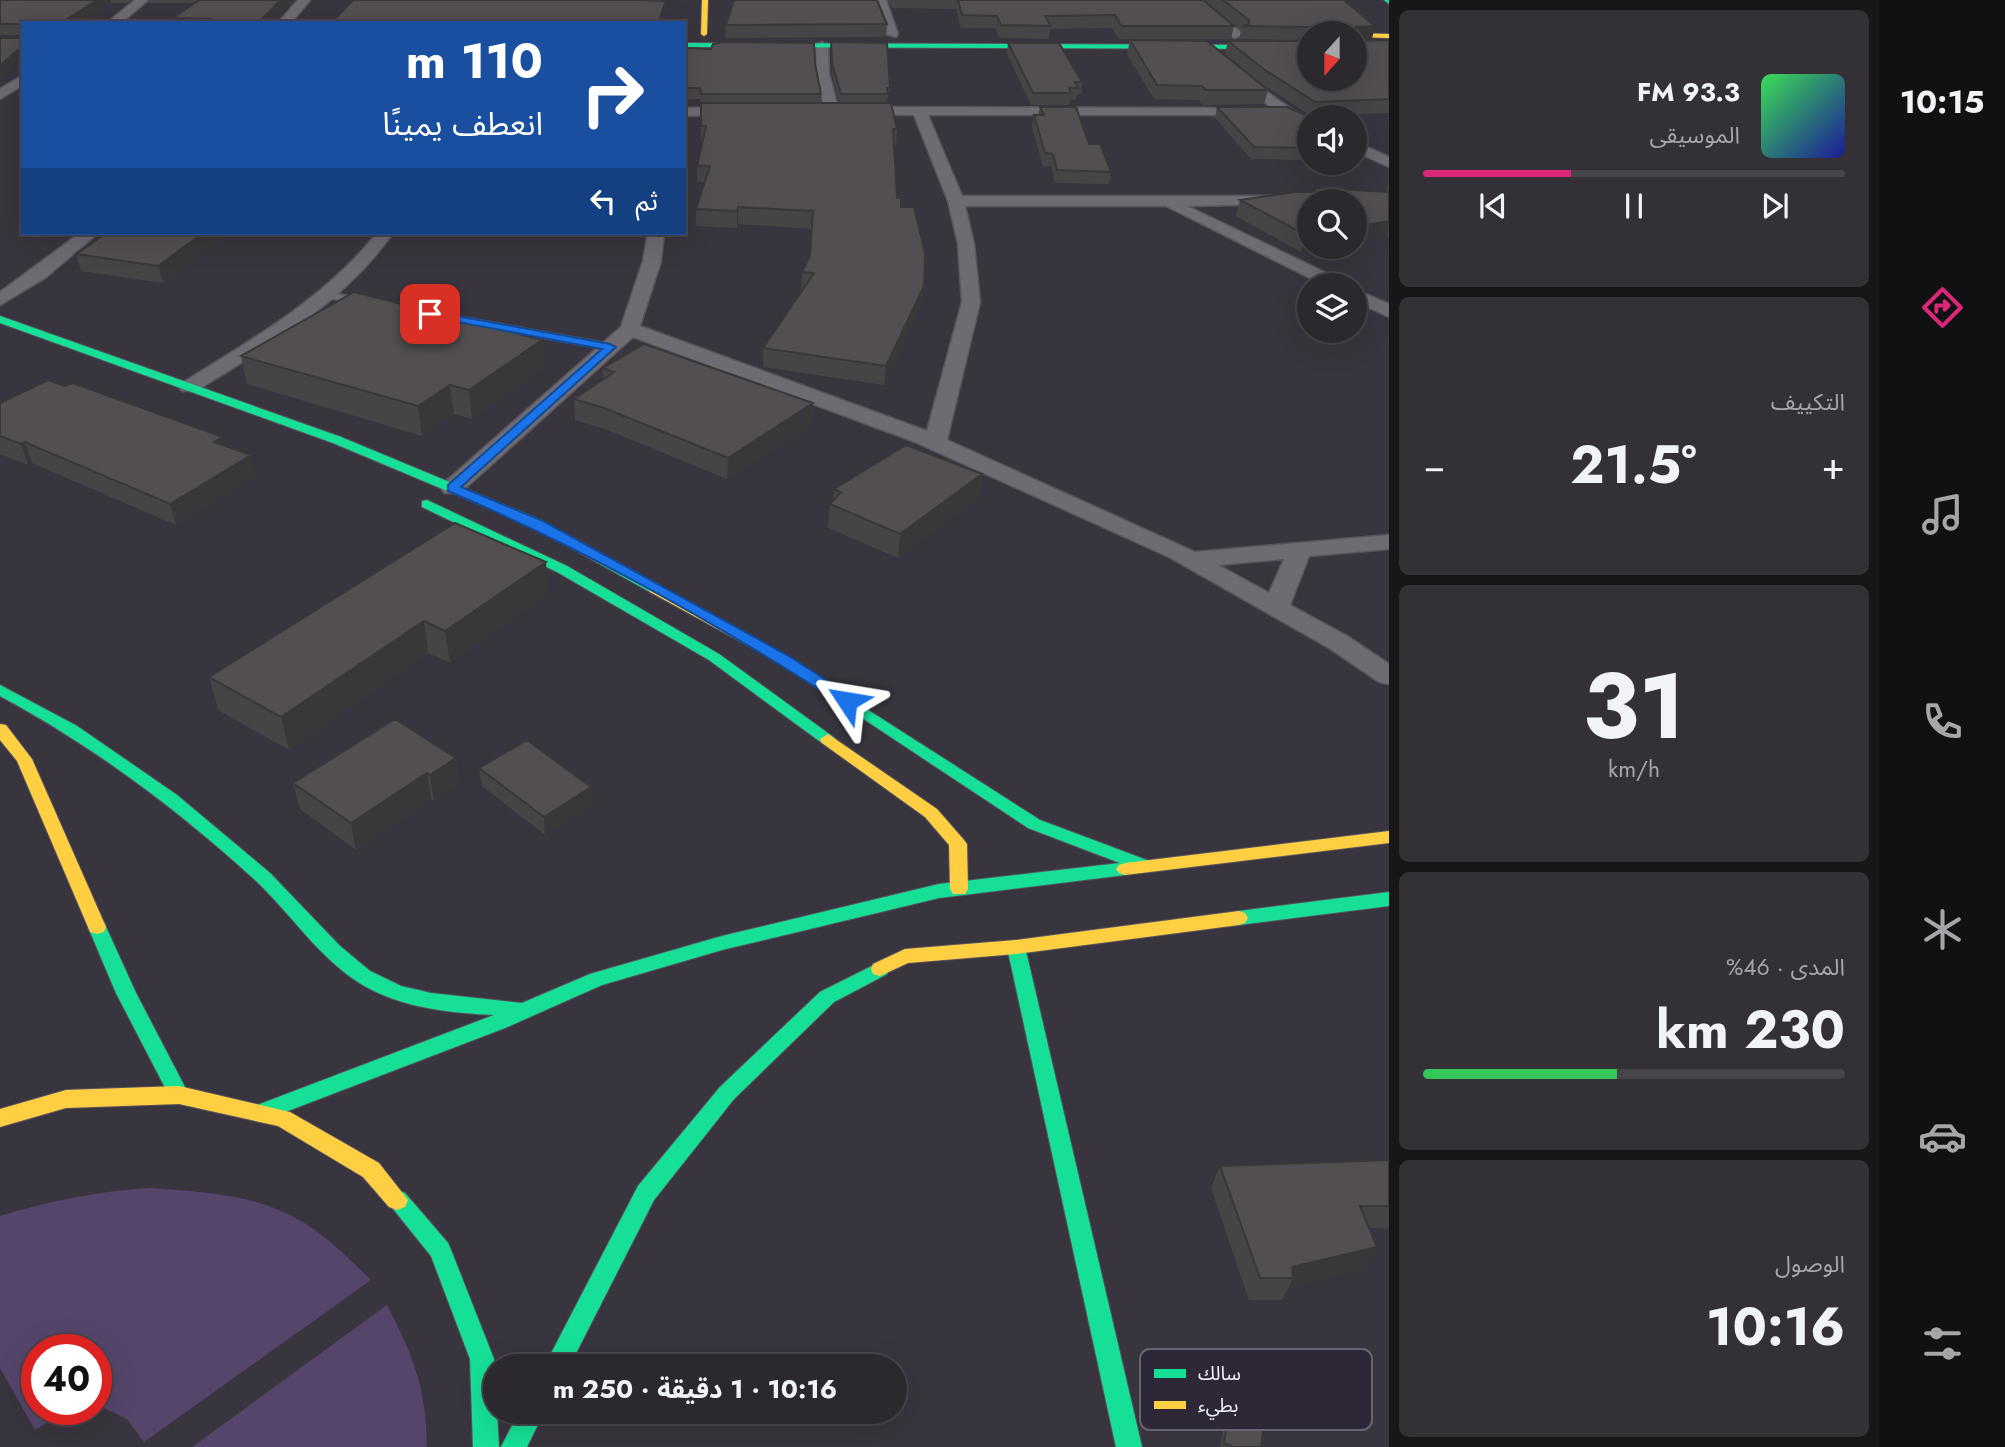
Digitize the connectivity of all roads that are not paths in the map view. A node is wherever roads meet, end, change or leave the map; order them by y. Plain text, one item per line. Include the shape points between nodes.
1 (142, 0) edge
2 (304, 0) edge
3 (705, 0) edge
4 (880, 0) edge
5 (1195, 0) edge
6 (116, 21) edge
7 (286, 21) edge
8 (686, 34) edge
9 (704, 34) junction
10 (892, 34) junction
11 (1238, 35) junction
12 (1297, 35) edge
13 (1367, 36) edge
14 (1389, 36) edge
15 (686, 45) edge
16 (822, 46) junction
17 (1389, 46) edge
18 (1208, 47) junction
19 (1297, 47) edge
20 (1367, 47) edge
21 (21, 80) edge
22 (0, 95) edge
23 (686, 111) edge
24 (751, 111) edge
25 (919, 111) junction
26 (1285, 111) junction
27 (1297, 117) edge
28 (1367, 152) edge
29 (1389, 163) edge
30 (956, 201) junction
31 (1291, 201) edge
32 (1166, 202) junction
33 (88, 235) edge
34 (384, 235) edge
35 (656, 235) edge
36 (1312, 273) edge
37 (326, 295) junction
38 (0, 300) edge
39 (1367, 300) edge
40 (367, 302) edge
41 (1389, 311) edge
42 (435, 315) edge
43 (0, 319) edge
44 (631, 330) junction
45 (610, 347) junction
46 (188, 387) junction
47 (935, 443) junction
48 (452, 488) junction
49 (409, 496) dead end
50 (1389, 542) edge
51 (1300, 550) junction
52 (1191, 560) junction
53 (1276, 607) junction
54 (1389, 676) edge
55 (0, 690) edge
56 (0, 729) edge
57 (1389, 837) edge
58 (1146, 866) junction
59 (959, 889) junction
60 (1389, 899) edge
61 (1016, 947) junction
62 (527, 1010) junction
63 (179, 1095) junction
64 (260, 1113) junction
65 (0, 1118) edge
66 (563, 1354) edge
67 (526, 1424) edge
68 (486, 1447) edge
69 (514, 1447) edge
70 (1129, 1447) edge

1 - 6 street
2 - 7 street
3 - 9 street
4 - 10 street
5 - 11 street
8 - 9 street
9 - 10 street
10 - 11 street
11 - 12 street
13 - 14 street
15 - 16 street
16 - 18 street
16 - 25 street via 825,111
17 - 20 street
18 - 19 street
18 - 26 street via 1234,74
21 - 22 street
23 - 24 street
25 - 26 street
25 - 30 street
26 - 27 street
28 - 29 street
30 - 32 street
30 - 47 street via 966,244 971,302
31 - 32 street
32 - 36 street
33 - 38 street
34 - 37 street
35 - 44 street
37 - 40 lane
37 - 46 street via 305,314
39 - 41 street
42 - 45 lane
43 - 46 street
44 - 45 street
44 - 47 street
45 - 48 street
46 - 48 street via 337,440
47 - 52 street
48 - 58 street via 538,524 781,658 1034,824
49 - 59 street via 562,569 725,664 930,813 958,844
50 - 51 street
51 - 52 street
51 - 53 street
52 - 53 street
53 - 54 street
55 - 62 street via 75,728 204,822 296,908 344,961 381,986 434,1003
56 - 63 street via 24,759 126,993
57 - 58 street
58 - 59 street
59 - 62 street via 709,946 597,979
60 - 61 street
61 - 66 street via 905,956 827,997 726,1093 646,1194
61 - 70 street
62 - 64 street
63 - 64 street
63 - 65 street via 66,1099
64 - 68 street via 283,1118 371,1170 440,1250 482,1359
67 - 69 street

